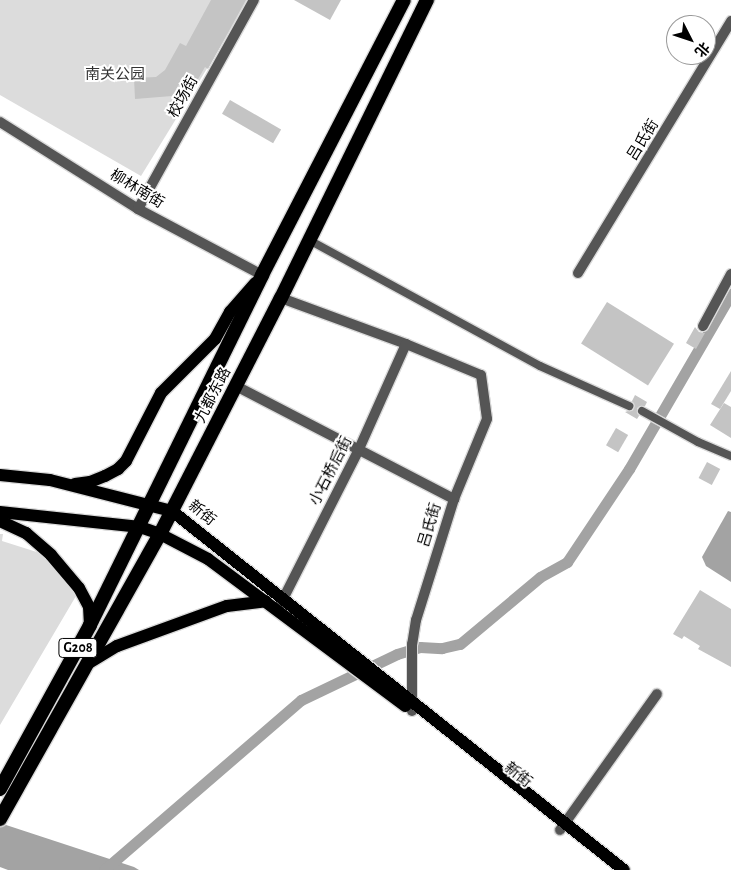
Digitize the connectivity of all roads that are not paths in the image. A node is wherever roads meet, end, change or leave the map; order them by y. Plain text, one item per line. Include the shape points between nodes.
1 (254, 0) edge
2 (404, 0) edge
3 (427, 0) edge
4 (731, 21) edge
5 (0, 122) edge
6 (138, 209) junction
7 (309, 240) junction
8 (578, 273) dead end
9 (731, 274) edge
10 (262, 275) junction
11 (281, 298) junction
12 (702, 326) dead end
13 (406, 344) junction
14 (236, 386) junction
15 (629, 406) dead end
16 (642, 411) dead end
17 (359, 449) junction
18 (731, 456) edge
19 (0, 475) edge
20 (70, 485) junction
21 (454, 499) junction
22 (148, 504) junction
23 (172, 510) junction
24 (0, 512) edge
25 (0, 521) edge
26 (140, 527) junction
27 (160, 534) junction
28 (266, 601) junction
29 (280, 604) junction
30 (90, 625) junction
31 (87, 664) junction
32 (657, 694) dead end
33 (412, 706) junction
34 (4, 774) edge
35 (0, 789) edge
36 (0, 819) edge
37 (563, 827) junction
38 (611, 870) edge
39 (624, 870) edge

1 - 6 street, 校场街
2 - 10 highway, 九都东路
3 - 7 highway, 九都东路
4 - 8 street, 吕氏街
5 - 6 street, 柳林南街
6 - 10 street, 柳林南街
7 - 11 highway, 九都东路
7 - 15 street via 540,366
9 - 12 street
10 - 20 main road via 230,312 215,339 161,393 131,453 118,469 90,482
10 - 22 highway, 九都东路
11 - 13 street
11 - 14 highway, 九都东路
13 - 17 street, 小石桥后街
13 - 21 street, 吕氏街 via 481,375 487,419
14 - 17 street
14 - 23 highway, 九都东路
16 - 18 street
17 - 21 street
17 - 29 street, 小石桥后街
19 - 20 main road, 新街
20 - 22 main road, 新街
21 - 33 street, 吕氏街 via 416,620 412,644
22 - 23 main road, 新街
22 - 26 highway, 九都东路 / G208
23 - 27 highway, 九都东路
23 - 29 main road, 新街
24 - 26 main road, 新街
25 - 30 main road via 26,533 51,555 79,588 89,607
26 - 27 main road, 新街
26 - 30 highway, 九都东路 / G208
27 - 28 main road, 新街 via 208,559
27 - 31 highway, 九都东路 / G208
28 - 29 main road, 新街
28 - 31 main road via 227,606 117,646
29 - 33 main road, 新街
30 - 34 highway, 九都东路 / G208
31 - 36 highway, 九都东路 / G208
32 - 37 street
33 - 37 main road, 新街
34 - 35 highway, 九都东路 / G208
37 - 38 main road, 新街
37 - 39 main road

